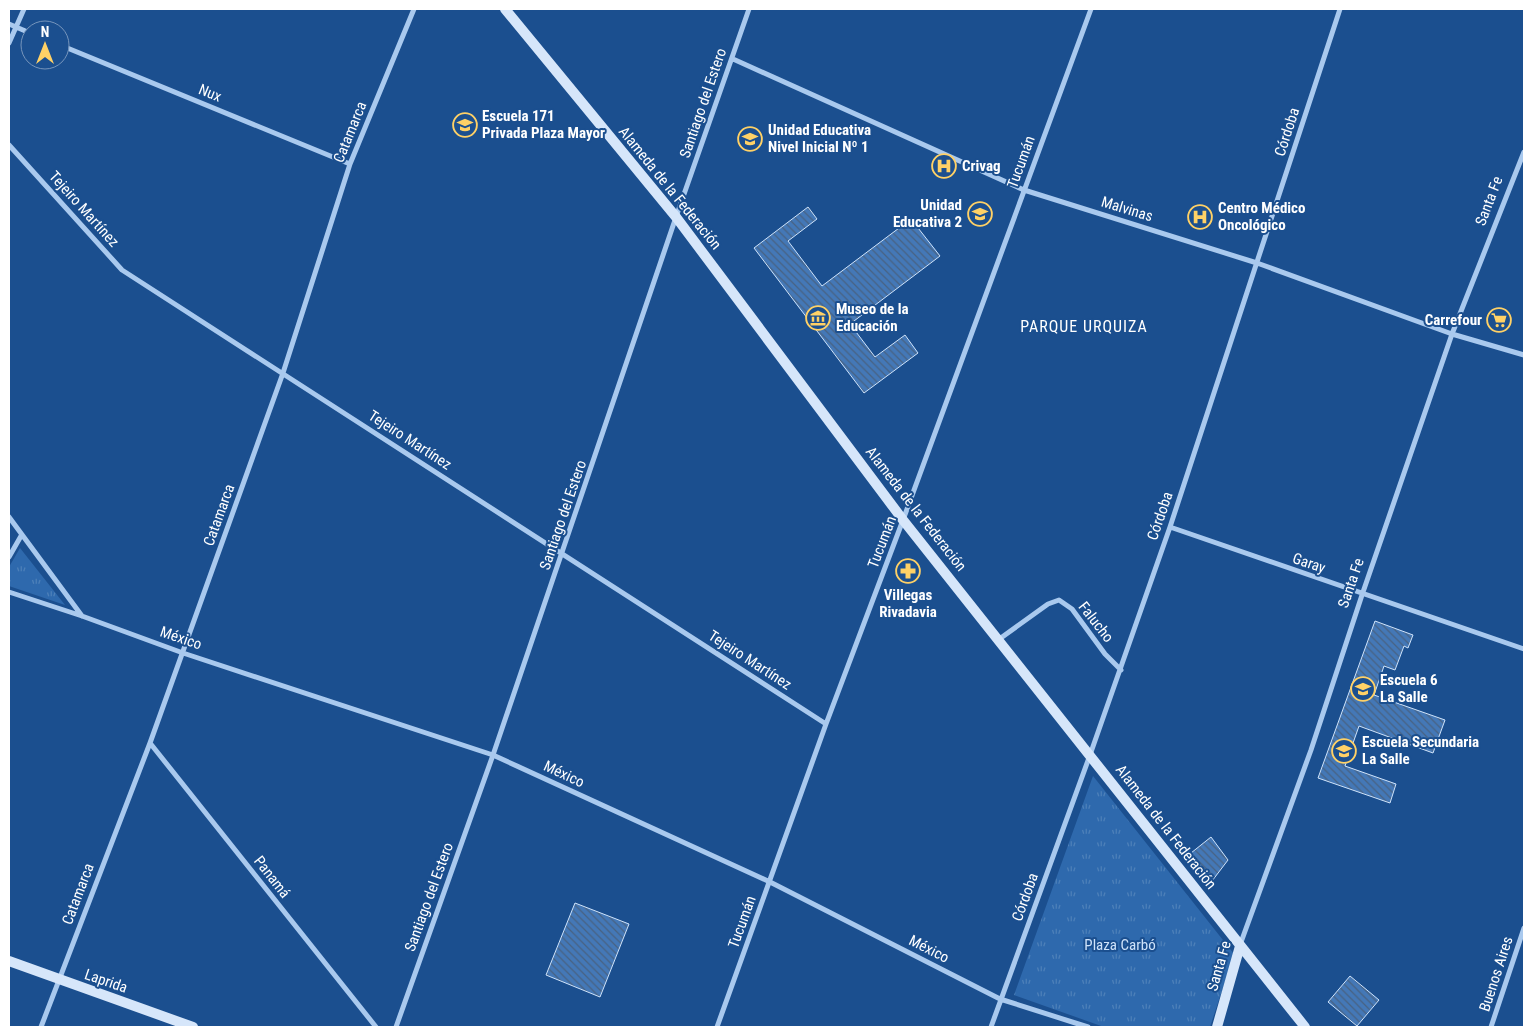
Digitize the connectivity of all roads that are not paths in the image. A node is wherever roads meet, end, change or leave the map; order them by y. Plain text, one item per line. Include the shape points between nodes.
1 (24, 9) edge
2 (414, 9) edge
3 (505, 9) edge
4 (749, 9) edge
5 (1090, 9) edge
6 (1340, 9) edge
7 (9, 24) edge
8 (16, 27) junction
9 (20, 29) edge
10 (9, 43) edge
11 (70, 49) edge
12 (733, 59) junction
13 (9, 145) edge
14 (1524, 152) edge
15 (350, 164) junction
16 (1024, 190) junction
17 (676, 217) junction
18 (1257, 263) junction
19 (1452, 334) junction
20 (1524, 355) edge
21 (283, 373) junction
22 (9, 517) edge
23 (904, 520) junction
24 (1170, 527) junction
25 (21, 536) junction
26 (563, 553) junction
27 (9, 557) edge
28 (9, 592) edge
29 (1362, 595) junction
30 (82, 616) junction
31 (998, 640) junction
32 (1524, 649) edge
33 (183, 653) junction
34 (1120, 670) junction
35 (826, 724) junction
36 (150, 743) junction
37 (493, 755) junction
38 (1090, 755) junction
39 (770, 882) junction
40 (1524, 928) edge
41 (1523, 935) edge
42 (1240, 946) junction
43 (9, 961) edge
44 (58, 980) junction
45 (1000, 999) junction
46 (41, 1027) edge
47 (194, 1027) edge
48 (376, 1027) edge
49 (396, 1027) edge
50 (717, 1027) edge
51 (991, 1027) edge
52 (1088, 1027) edge
53 (1217, 1027) edge
54 (1304, 1027) edge
55 (1491, 1027) edge

1 - 8 street
2 - 15 street, Catamarca
3 - 17 street, Alameda de la Federación
4 - 12 street, Santiago del Estero
5 - 16 street, Tucumán
6 - 18 street, Córdoba
7 - 8 street
8 - 9 street
8 - 10 street
11 - 15 street, Nux
12 - 16 street, Malvinas
12 - 17 street, Santiago del Estero
13 - 21 street, Tejeiro Martínez via 122,270
14 - 19 street, Santa Fe
15 - 21 street, Catamarca
16 - 18 street, Malvinas
16 - 23 street, Tucumán
17 - 23 street, Alameda de la Federación
17 - 26 street, Santiago del Estero
18 - 19 street, Malvinas
18 - 24 street, Córdoba
19 - 20 street, Malvinas
19 - 29 street, Santa Fe
21 - 26 street, Tejeiro Martínez
21 - 33 street, Catamarca
22 - 25 street
23 - 31 street, Alameda de la Federación
23 - 35 street, Tucumán
24 - 29 street, Garay
24 - 34 street, Córdoba
25 - 27 street
25 - 30 street
26 - 35 street, Tejeiro Martínez
26 - 37 street, Santiago del Estero
28 - 30 street, México
29 - 32 street, Garay
29 - 42 street, Santa Fe via 1311,750
30 - 33 street, México
31 - 34 street, Falucho via 1048,604 1059,600 1072,609
31 - 38 street, Alameda de la Federación
33 - 36 street, Catamarca
33 - 37 street, México
34 - 38 street, Córdoba
35 - 39 street, Tucumán
36 - 44 street, Catamarca
36 - 48 street, Panamá
37 - 39 street, México
37 - 49 street, Santiago del Estero
38 - 42 street, Alameda de la Federación
38 - 45 street, Córdoba
39 - 45 street, México
39 - 50 street, Tucumán
40 - 41 street, Buenos Aires
41 - 55 street, Buenos Aires
42 - 53 street, Santa Fe
42 - 54 street, Alameda de la Federación
43 - 44 street, Laprida
44 - 46 street, Catamarca
44 - 47 street, Laprida
45 - 51 street, Córdoba
45 - 52 street, México

